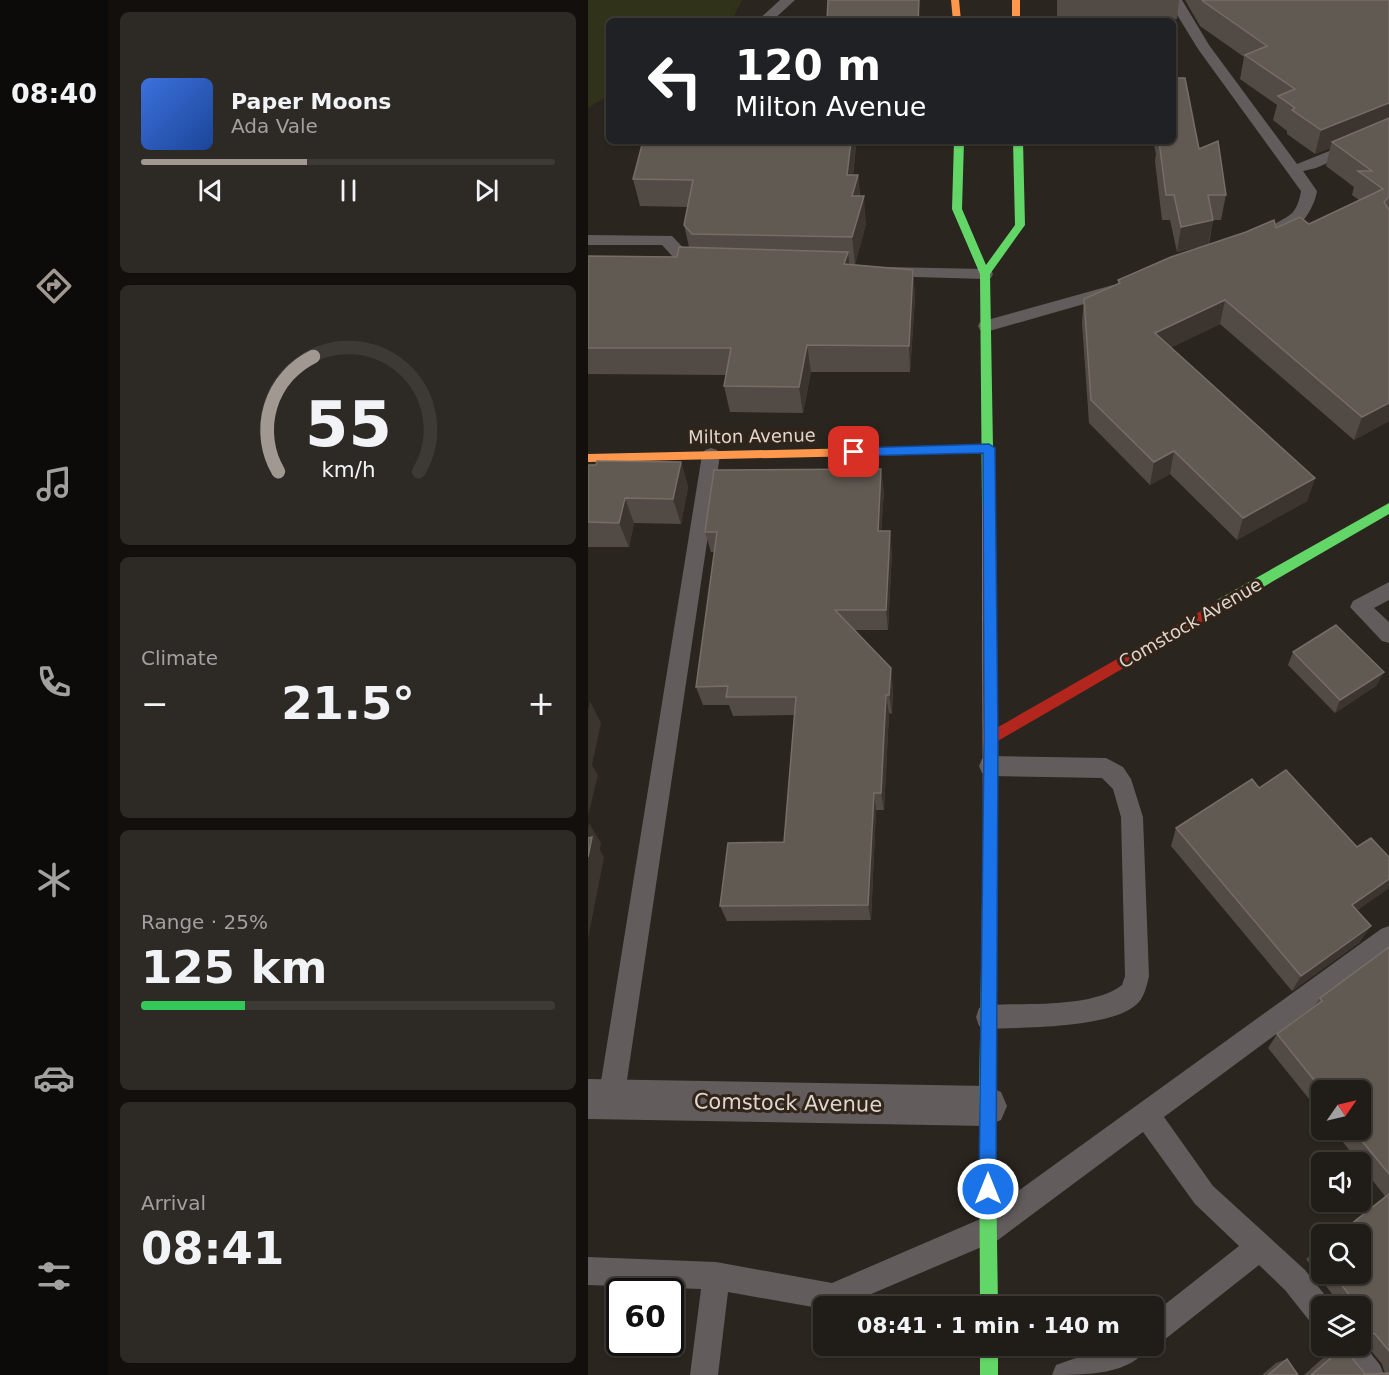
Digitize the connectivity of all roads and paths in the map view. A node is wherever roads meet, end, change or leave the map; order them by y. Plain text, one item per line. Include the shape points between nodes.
1 (788, 0) edge
2 (955, 0) edge
3 (1016, 0) edge
4 (1174, 0) edge
5 (767, 18) edge
6 (957, 18) edge
7 (1016, 18) edge
8 (1389, 131) edge
9 (959, 144) edge
10 (1018, 144) edge
11 (1293, 169) junction
12 (1260, 238) edge
13 (588, 240) edge
14 (717, 269) edge
15 (873, 272) edge
16 (985, 274) junction
17 (1127, 285) edge
18 (986, 326) junction
19 (989, 448) junction
20 (711, 455) junction
21 (588, 458) edge
22 (1389, 508) edge
23 (1389, 590) edge
24 (1389, 635) edge
25 (991, 738) junction
26 (990, 766) junction
27 (1389, 937) edge
28 (987, 1017) junction
29 (600, 1099) edge
30 (987, 1106) junction
31 (1147, 1114) junction
32 (988, 1230) junction
33 (1260, 1248) junction
34 (588, 1271) edge
35 (716, 1276) junction
36 (989, 1296) edge
37 (1311, 1301) edge
38 (1164, 1322) edge
39 (989, 1356) edge
40 (1121, 1356) edge
41 (1355, 1356) edge
42 (704, 1375) edge
43 (989, 1375) edge
44 (1066, 1375) edge
45 (1370, 1375) edge

1 - 5 lane
2 - 6 main road
3 - 7 main road
4 - 11 lane
8 - 11 lane
9 - 16 main road via 957,209
10 - 16 main road via 1020,225
11 - 12 lane via 1309,191 1308,205 1294,223
13 - 14 lane via 666,240 694,268
15 - 16 lane
16 - 18 main road
17 - 18 lane
18 - 19 main road
19 - 20 main road, Milton Avenue
19 - 25 main road
20 - 21 main road, Milton Avenue
20 - 29 lane
22 - 25 main road, Comstock Avenue
23 - 24 lane via 1360,607
25 - 26 main road
26 - 28 main road
26 - 28 lane via 1106,768 1124,786 1132,817 1137,976 1131,994 1115,1005
27 - 31 lane
28 - 30 main road
29 - 30 street, Comstock Avenue
30 - 32 main road
31 - 32 lane
31 - 33 lane via 1204,1195
32 - 35 lane via 832,1297
32 - 36 main road
33 - 37 lane
33 - 38 lane
34 - 35 lane
35 - 42 lane
39 - 43 main road
40 - 44 lane
41 - 45 lane

